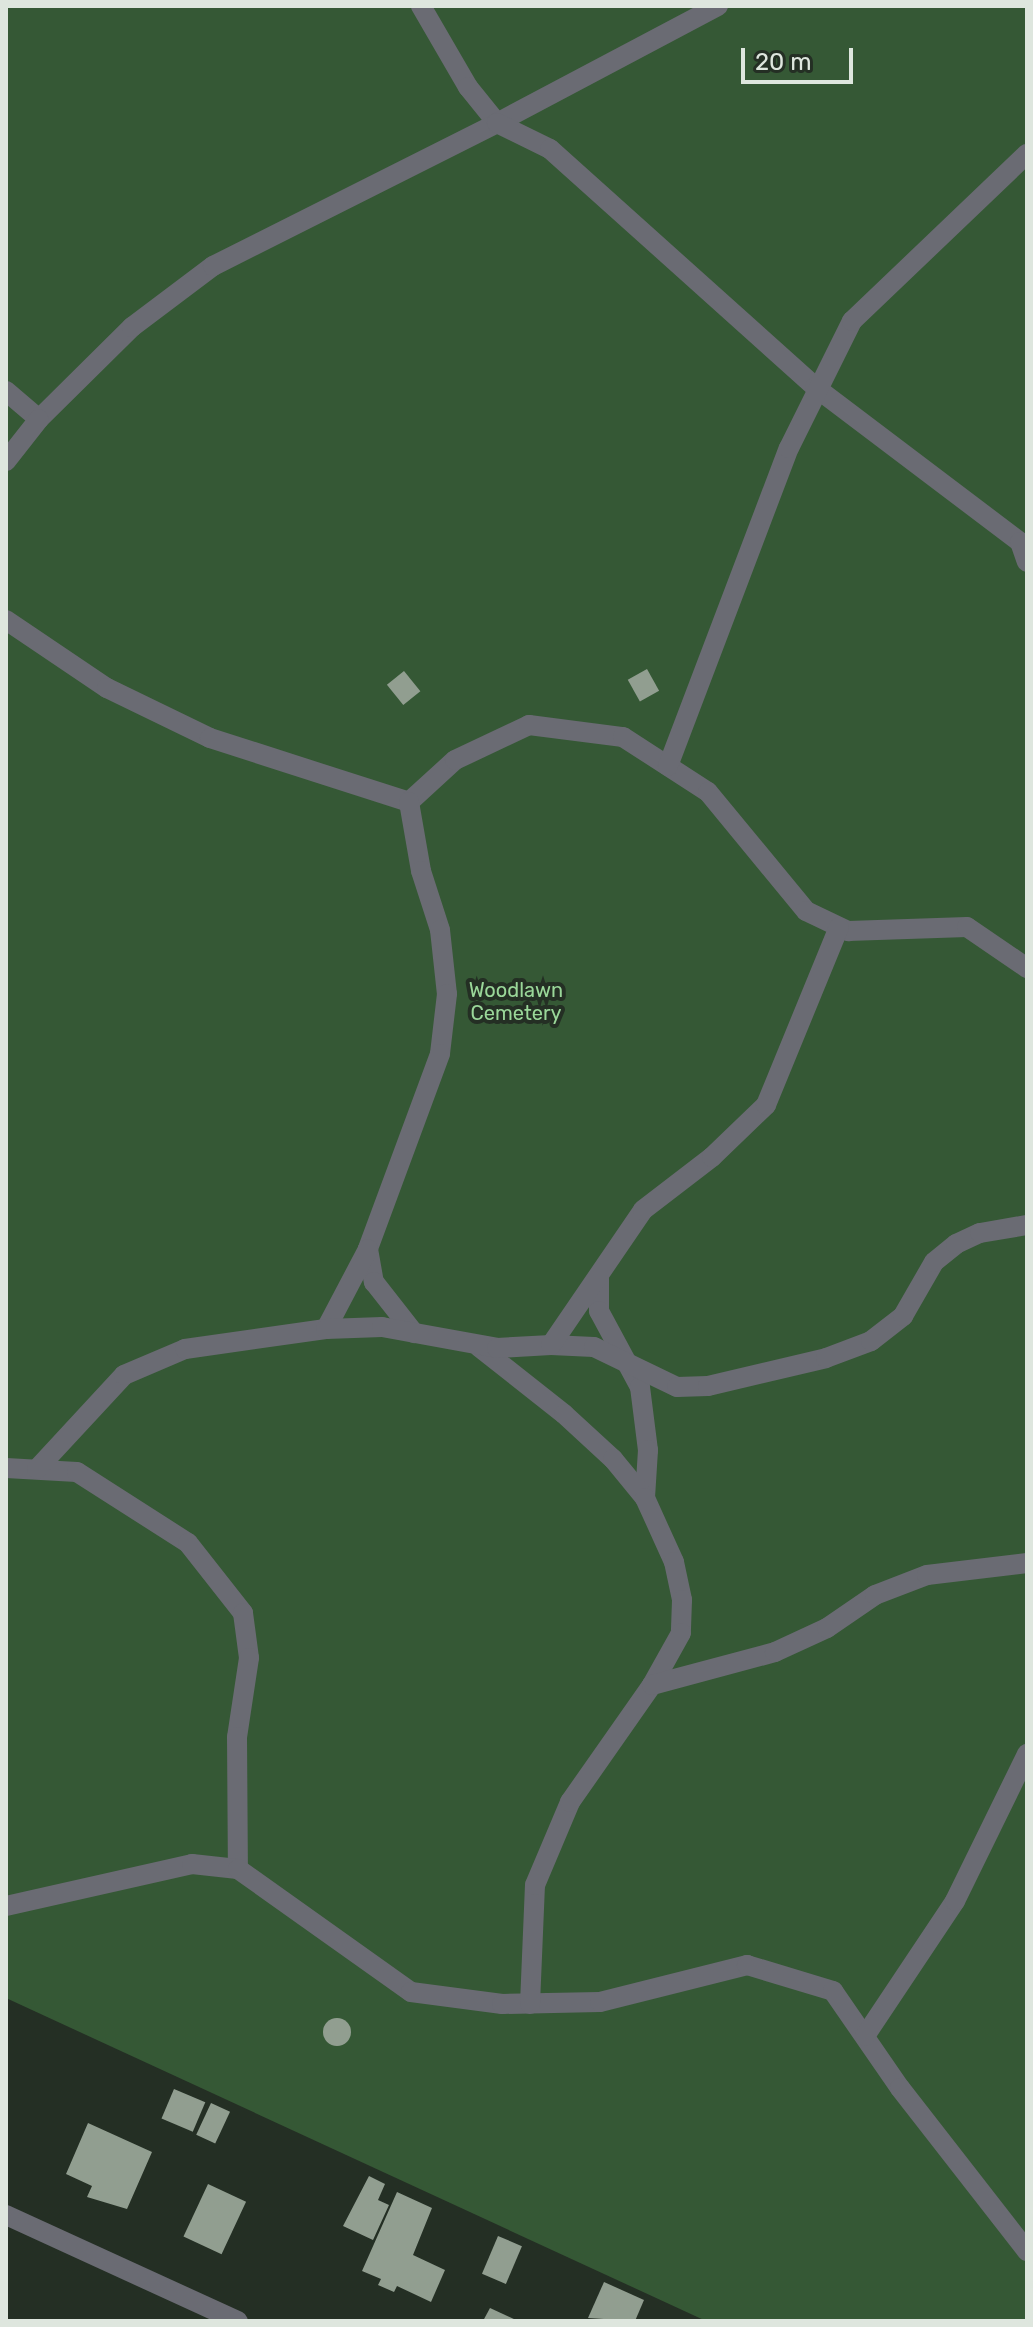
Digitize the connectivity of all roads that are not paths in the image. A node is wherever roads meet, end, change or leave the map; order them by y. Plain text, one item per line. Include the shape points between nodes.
1 (421, 6) edge
2 (718, 6) edge
3 (497, 123) junction
4 (1027, 154) edge
5 (815, 387) junction
6 (6, 391) edge
7 (39, 419) junction
8 (6, 461) edge
9 (1027, 562) edge
10 (6, 620) edge
11 (668, 766) junction
12 (409, 802) junction
13 (839, 927) junction
14 (1027, 968) edge
15 (1027, 1225) edge
16 (368, 1249) junction
17 (599, 1276) junction
18 (326, 1329) junction
19 (414, 1333) junction
20 (475, 1344) junction
21 (551, 1345) junction
22 (622, 1358) junction
23 (6, 1468) edge
24 (37, 1469) junction
25 (645, 1498) junction
26 (1027, 1563) edge
27 (652, 1685) junction
28 (1027, 1754) edge
29 (238, 1869) junction
30 (6, 1906) edge
31 (530, 2004) junction
32 (865, 2036) junction
33 (6, 2215) edge
34 (1027, 2251) edge
35 (238, 2321) edge

1 - 3 street via 468,87
2 - 3 street
3 - 5 street via 550,149
3 - 7 street via 213,266 132,327
4 - 5 street via 852,321
5 - 9 street via 967,497 1020,542
5 - 11 street
6 - 7 street
7 - 8 street
10 - 12 street via 107,688 210,738
11 - 12 street via 623,737 529,725 455,760
11 - 13 street via 708,792 806,911
12 - 16 street via 421,871 440,930 447,994 440,1054
13 - 14 street via 967,927
13 - 17 street via 766,1105 712,1157 643,1210
15 - 22 street via 980,1233 956,1244 934,1262 903,1316 871,1341 826,1358 708,1386 677,1387
16 - 18 street
16 - 19 street via 374,1282
17 - 21 street
17 - 22 street via 599,1311
18 - 19 street via 382,1327
18 - 24 street via 185,1349 124,1375
19 - 20 street
20 - 21 street
20 - 25 street via 564,1414
21 - 22 street via 594,1347
22 - 25 street via 640,1387 648,1450
23 - 24 street
24 - 29 street via 77,1472 188,1543 243,1613 249,1658 237,1737
25 - 27 street via 674,1562 682,1600 681,1633
26 - 27 street via 927,1575 875,1595 827,1628 775,1652
27 - 31 street via 570,1802 535,1885
28 - 32 street via 955,1901
29 - 30 street via 192,1864
29 - 31 street via 411,1992
31 - 32 street via 600,2002 747,1965 833,1991
32 - 34 street
33 - 35 street

